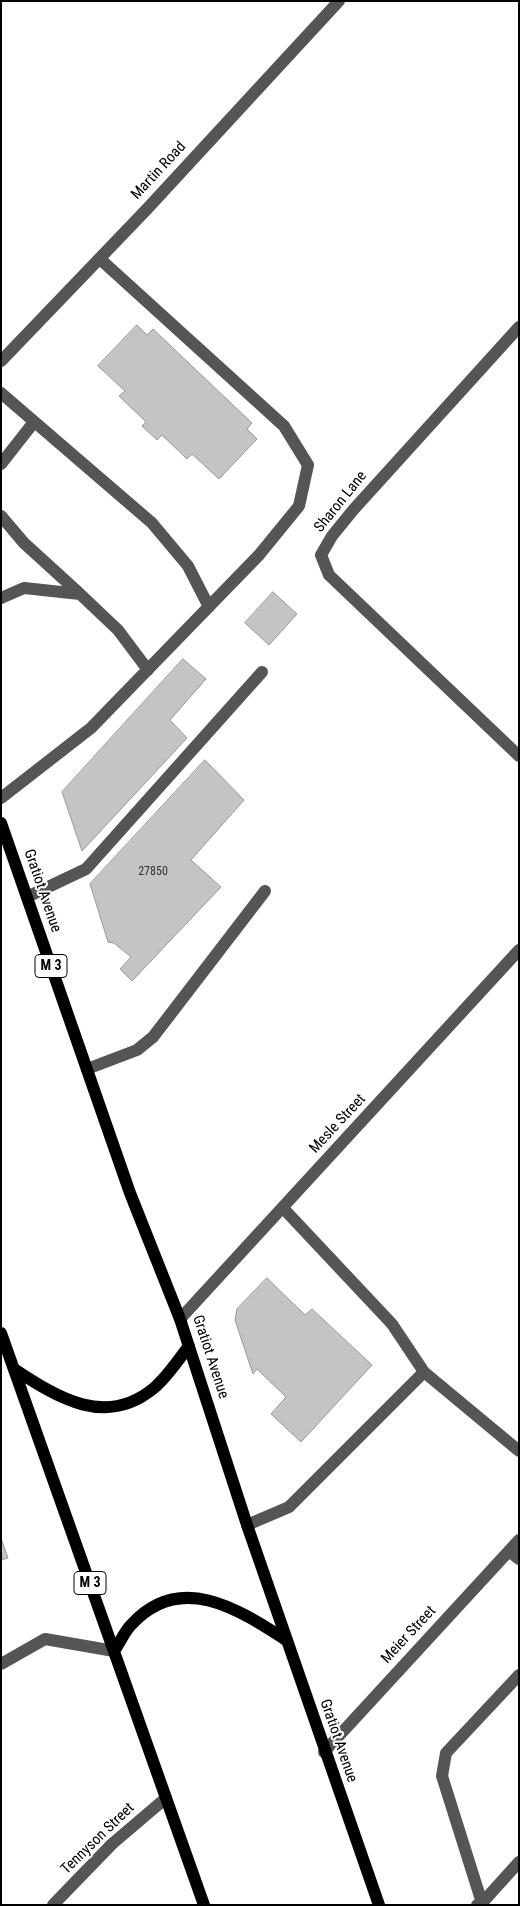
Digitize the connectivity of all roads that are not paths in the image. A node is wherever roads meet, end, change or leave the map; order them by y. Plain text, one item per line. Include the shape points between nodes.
1 (338, 1) edge
2 (100, 259) junction
3 (519, 327) edge
4 (1, 362) edge
5 (1, 394) edge
6 (34, 422) junction
7 (1, 464) edge
8 (1, 516) edge
9 (80, 594) junction
10 (1, 598) edge
11 (209, 607) junction
12 (148, 670) junction
13 (262, 672) dead end
14 (519, 756) edge
15 (1, 798) edge
16 (1, 823) edge
17 (265, 891) dead end
18 (27, 897) junction
19 (519, 950) edge
20 (87, 1069) junction
21 (283, 1208) junction
22 (180, 1319) junction
23 (2, 1339) edge
24 (189, 1346) junction
25 (14, 1369) junction
26 (424, 1372) junction
27 (519, 1450) edge
28 (247, 1525) junction
29 (519, 1540) edge
30 (514, 1555) edge
31 (286, 1640) junction
32 (114, 1651) junction
33 (1, 1664) edge
34 (519, 1674) edge
35 (324, 1752) junction
36 (166, 1798) junction
37 (519, 1862) edge
38 (479, 1904) edge
39 (53, 1905) edge
40 (204, 1905) edge
41 (379, 1905) edge

1 - 2 street, Martin Road
2 - 4 street, Martin Road
2 - 11 street via 284,426 308,465 299,506 258,556
3 - 14 street, Sharon Lane via 354,509 321,555 329,575
5 - 6 street
6 - 7 street
6 - 11 street via 152,523 188,566
8 - 9 street via 24,543
9 - 10 street via 24,588
9 - 12 street via 118,630
11 - 12 street
12 - 15 street via 91,728
13 - 18 street via 86,869
16 - 18 main road, Gratiot Avenue / M 3
17 - 20 street via 153,1037 137,1050
18 - 20 main road, Gratiot Avenue / M 3
19 - 21 street, Mesle Street
20 - 22 main road, Gratiot Avenue / M 3 via 130,1193
21 - 22 street, Mesle Street
21 - 26 street via 392,1324
22 - 24 main road, Gratiot Avenue / M 3
23 - 25 main road, M 3
24 - 25 main road via 155,1387 136,1401 114,1408 72,1402
24 - 28 main road, Gratiot Avenue / M 3
25 - 32 main road, M 3
26 - 27 street
26 - 28 street via 290,1507
28 - 31 main road, Gratiot Avenue / M 3
29 - 30 street, Meier Street
30 - 35 street, Meier Street
31 - 32 main road via 242,1611 212,1600 190,1598 166,1602 146,1612 131,1626
31 - 35 main road, Gratiot Avenue / M 3
32 - 33 street via 45,1639
32 - 36 main road, M 3
34 - 38 street via 446,1753 443,1768 442,1776
35 - 41 main road, Gratiot Avenue / M 3
36 - 39 street, Tennyson Street via 112,1844
36 - 40 main road, M 3
37 - 38 street

